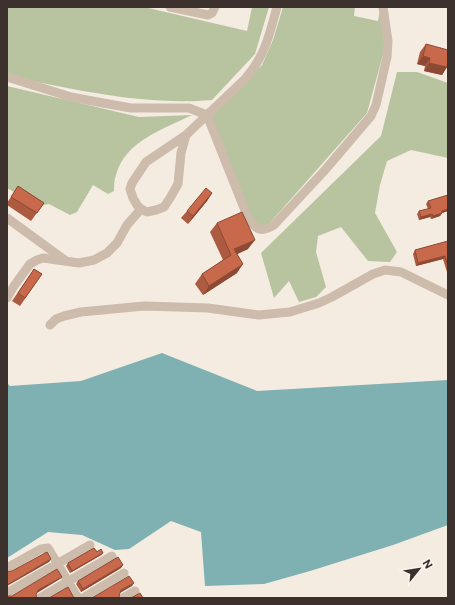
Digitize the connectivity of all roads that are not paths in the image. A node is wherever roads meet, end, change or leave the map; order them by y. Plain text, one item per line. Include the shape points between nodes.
1 (170, 7) edge
2 (215, 7) edge
3 (276, 7) edge
4 (383, 7) edge
5 (7, 77) edge
6 (207, 115) junction
7 (186, 135) junction
8 (141, 209) junction
9 (7, 218) edge
10 (67, 262) junction
11 (448, 295) edge
12 (7, 298) edge
13 (50, 325) dead end
14 (90, 545) dead end
15 (112, 556) dead end
16 (58, 563) junction
17 (7, 568) edge
18 (124, 573) dead end
19 (69, 581) junction
20 (135, 591) dead end
21 (7, 593) edge
22 (40, 598) edge
23 (78, 598) edge
24 (83, 598) edge
25 (123, 598) edge

1 - 2 street via 208,15
3 - 6 street via 262,56 254,68
4 - 6 street via 388,41 387,57 371,116 325,170 269,228 258,229 248,218
5 - 6 street via 103,103 132,108 189,108
6 - 7 street
7 - 8 street via 181,153 178,184 170,198 164,207 147,212
7 - 8 street via 146,162 132,182 130,189
8 - 10 street via 107,253 94,260
9 - 10 street
10 - 12 street via 43,258 30,264
11 - 13 street via 401,272 385,270 332,297 290,312 259,315 208,308 144,306 81,312 56,319
14 - 16 street
15 - 19 street
16 - 17 street via 51,551 45,548
16 - 19 street
16 - 21 street
18 - 24 street
19 - 22 street
19 - 23 street
20 - 25 street

